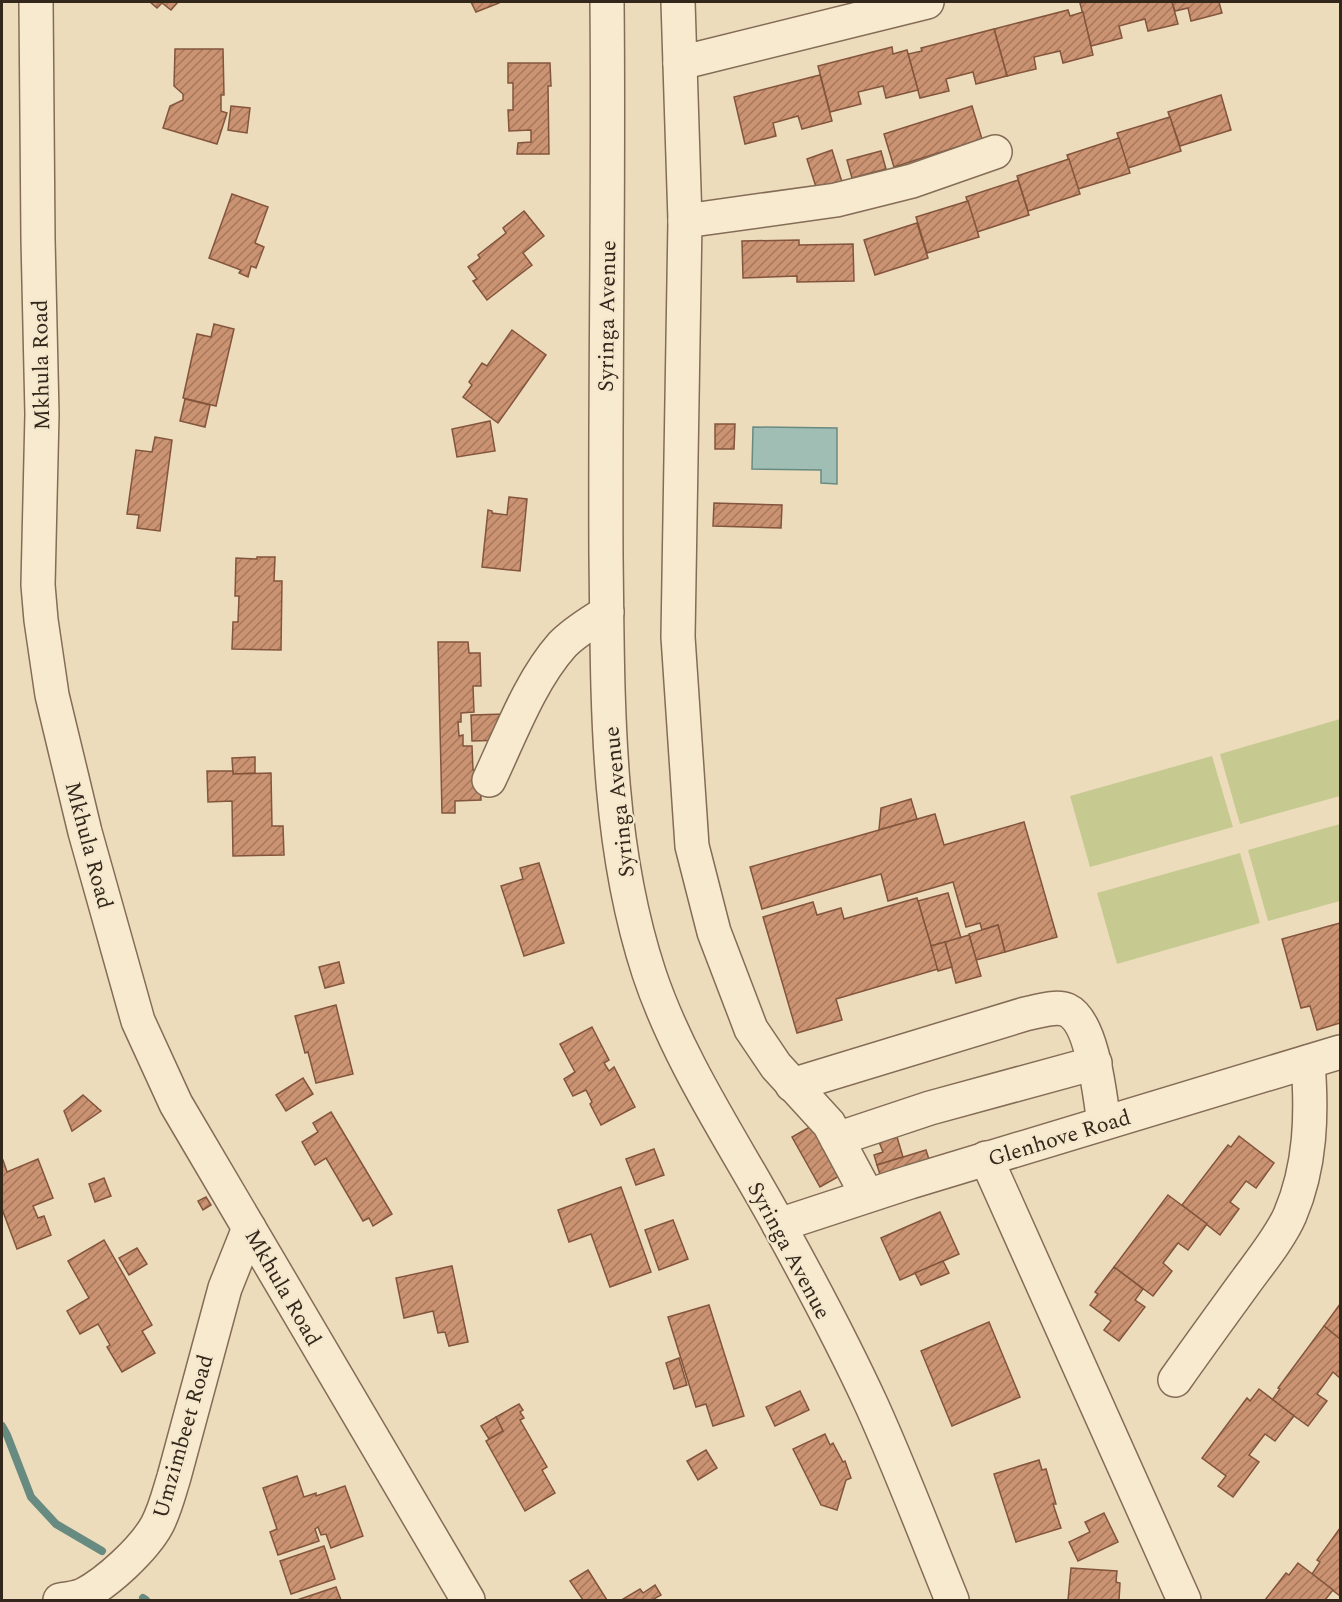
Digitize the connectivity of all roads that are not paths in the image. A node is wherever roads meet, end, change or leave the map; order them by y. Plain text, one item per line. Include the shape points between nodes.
1 (36, 2) edge
2 (607, 2) edge
3 (678, 2) edge
4 (927, 2) edge
5 (680, 63) junction
6 (995, 152) dead end
7 (685, 221) junction
8 (607, 612) junction
9 (489, 780) dead end
10 (1341, 1053) edge
11 (1308, 1062) junction
12 (1095, 1063) junction
13 (792, 1085) junction
14 (1104, 1124) junction
15 (837, 1139) junction
16 (986, 1158) junction
17 (867, 1195) junction
18 (779, 1226) junction
19 (249, 1228) junction
20 (1175, 1380) dead end
21 (60, 1600) edge
22 (468, 1600) edge
23 (952, 1600) edge
24 (1184, 1600) edge

1 - 19 street, Mkhula Road via 42,414 38,585 52,695 138,1022 176,1104
2 - 8 street, Syringa Avenue
3 - 5 street
4 - 5 street
5 - 7 street
6 - 7 street via 912,181 836,200
7 - 13 street via 678,637 692,846 714,932 751,1029
8 - 9 street via 573,635 555,654 536,683
8 - 18 street, Syringa Avenue via 616,825 623,873 650,974 724,1130
10 - 11 street, Glenhove Road
11 - 14 street, Glenhove Road
11 - 20 street via 1309,1143 1290,1216
12 - 13 street via 1077,1018 1059,1008 1025,1014
12 - 14 street
12 - 15 street via 930,1107
13 - 15 street via 815,1107
14 - 16 street, Glenhove Road
15 - 17 street
16 - 17 street, Glenhove Road
16 - 24 street
17 - 18 street, Glenhove Road
18 - 23 street, Syringa Avenue via 872,1406
19 - 21 street, Umzimbeet Road via 225,1288 174,1477 156,1526 139,1550 112,1574 82,1595
19 - 22 street, Mkhula Road

